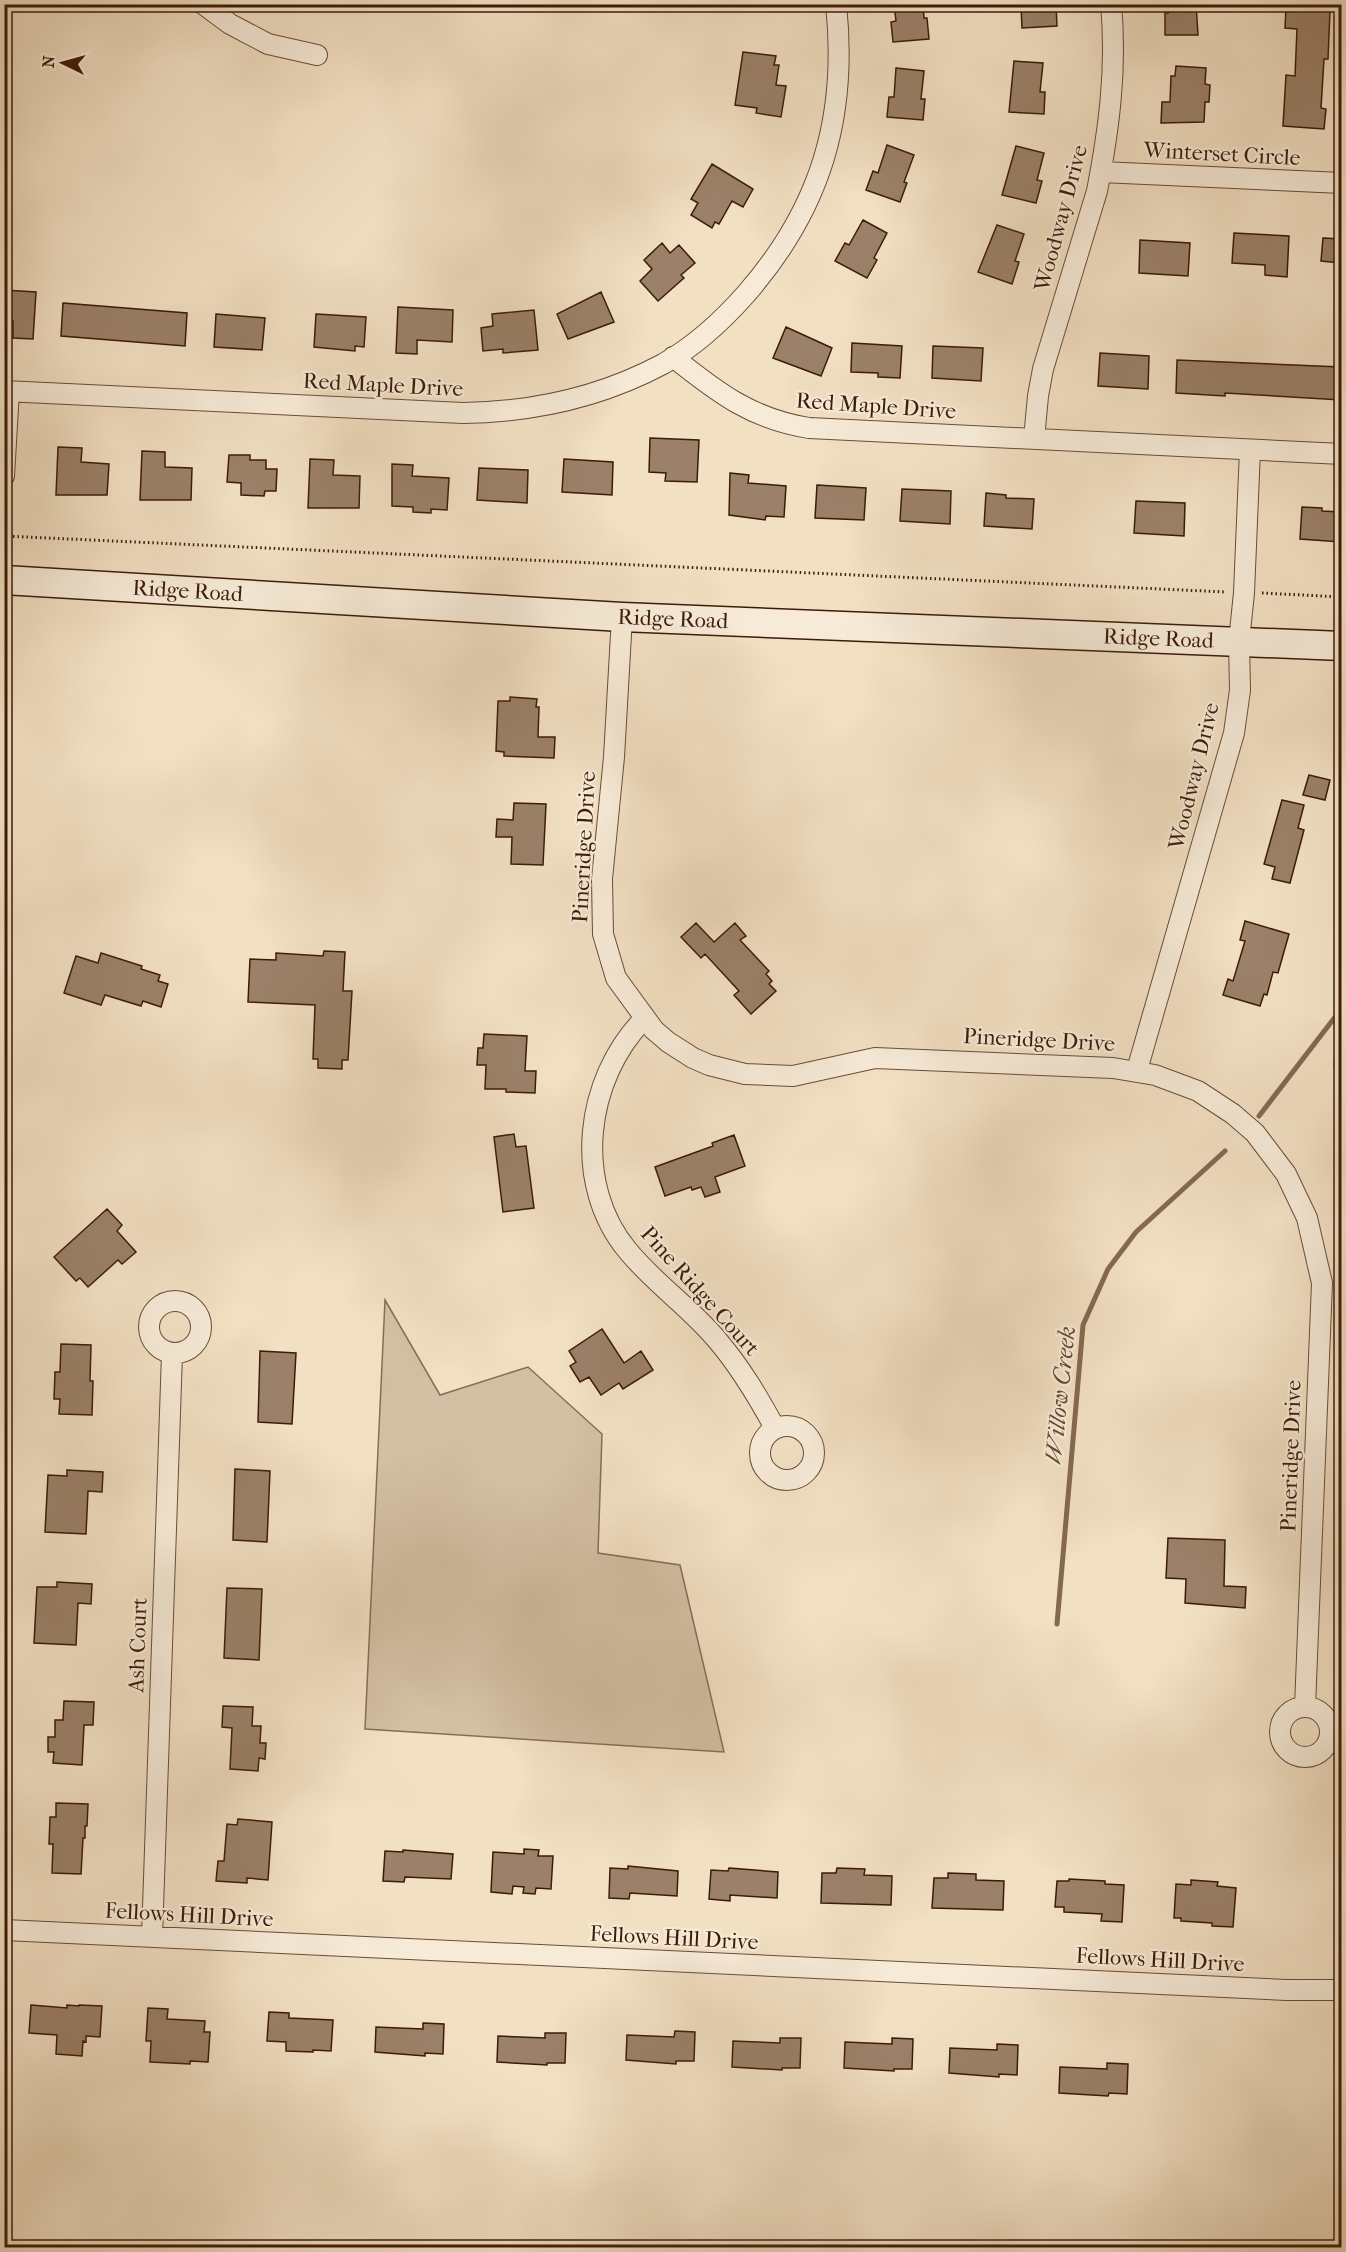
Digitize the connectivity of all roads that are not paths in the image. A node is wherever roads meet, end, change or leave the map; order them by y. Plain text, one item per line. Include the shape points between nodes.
1 (203, 4) edge
2 (836, 4) edge
3 (1111, 4) edge
4 (317, 55) dead end
5 (1101, 172) junction
6 (1341, 183) edge
7 (674, 357) junction
8 (7, 391) edge
9 (1034, 440) junction
10 (1250, 450) junction
11 (1341, 454) edge
12 (4, 476) edge
13 (4, 580) edge
14 (622, 617) junction
15 (1239, 641) junction
16 (1341, 646) edge
17 (644, 1019) junction
18 (1137, 1070) junction
19 (172, 1354) dead end
20 (775, 1428) dead end
21 (1305, 1707) dead end
22 (4, 1930) edge
23 (152, 1937) junction
24 (1341, 1990) edge

1 - 4 street via 268,44
2 - 7 street via 840,67 837,104 820,173 803,212 763,275 732,310
3 - 5 street, Woodway Drive via 1113,69
5 - 6 street, Winterset Circle
5 - 9 street, Woodway Drive via 1043,369
7 - 8 street, Red Maple Drive via 587,396 499,412
7 - 9 street, Red Maple Drive via 739,406 785,424
8 - 12 street
9 - 10 street, Red Maple Drive
10 - 11 street, Red Maple Drive
10 - 15 street, Woodway Drive
13 - 14 street, Ridge Road
14 - 15 street, Ridge Road
14 - 17 street, Pineridge Drive via 602,879 603,934 616,978
15 - 16 street, Ridge Road
15 - 18 street, Woodway Drive via 1240,690 1234,733
17 - 18 street, Pineridge Drive via 668,1042 693,1058 745,1074 793,1076 875,1058
17 - 20 street, Pine Ridge Court via 627,1036 600,1089 592,1151 601,1200 626,1249 718,1340 747,1379
18 - 21 street, Pineridge Drive via 1198,1091 1255,1133 1286,1174 1307,1218 1322,1283
19 - 23 street, Ash Court
22 - 23 street, Fellows Hill Drive
23 - 24 street, Fellows Hill Drive

